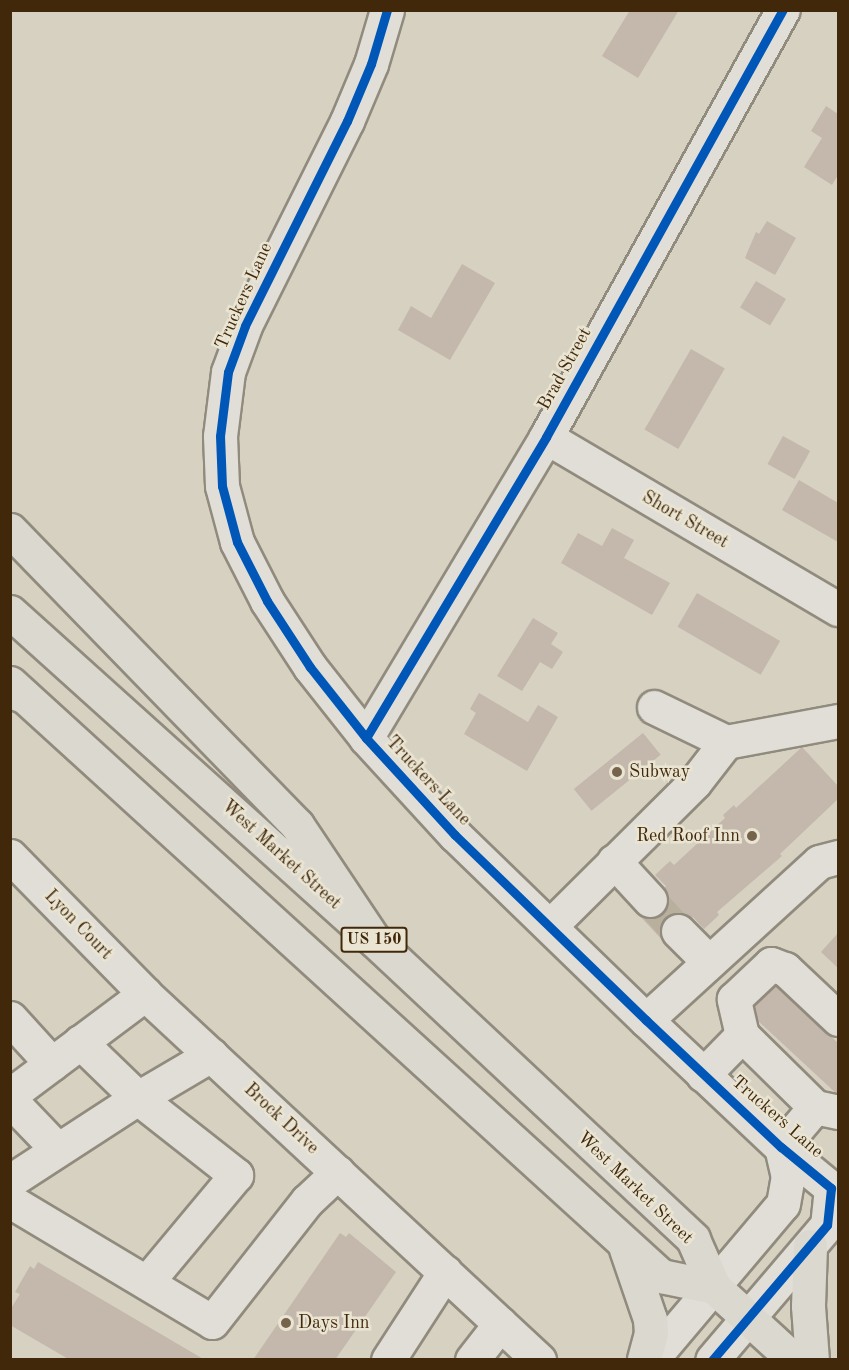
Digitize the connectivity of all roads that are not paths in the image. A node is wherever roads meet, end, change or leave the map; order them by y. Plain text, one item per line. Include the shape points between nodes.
1 (387, 10) edge
2 (783, 10) edge
3 (546, 437) junction
4 (10, 530) edge
5 (832, 606) edge
6 (10, 612) edge
7 (15, 690) edge
8 (654, 707) dead end
9 (838, 721) edge
10 (366, 738) junction
11 (726, 742) junction
12 (10, 856) edge
13 (838, 857) edge
14 (614, 861) junction
15 (650, 900) tunnel mouth
16 (550, 926) junction
17 (678, 931) tunnel mouth
18 (374, 940) junction
19 (709, 962) junction
20 (145, 994) junction
21 (10, 1018) edge
22 (838, 1019) edge
23 (646, 1020) junction
24 (742, 1035) junction
25 (80, 1042) junction
26 (211, 1055) junction
27 (52, 1064) junction
28 (702, 1075) junction
29 (10, 1095) edge
30 (138, 1098) junction
31 (10, 1100) edge
32 (827, 1109) edge
33 (781, 1147) junction
34 (57, 1149) junction
35 (338, 1172) junction
36 (10, 1181) edge
37 (10, 1201) edge
38 (835, 1208) edge
39 (623, 1241) junction
40 (810, 1246) junction
41 (446, 1272) junction
42 (147, 1282) junction
43 (714, 1287) junction
44 (748, 1318) junction
45 (500, 1324) junction
46 (388, 1359) edge
47 (472, 1359) edge
48 (539, 1359) edge
49 (644, 1359) edge
50 (651, 1359) edge
51 (712, 1359) edge
52 (794, 1359) edge
53 (812, 1359) edge

1 - 10 street, Truckers Lane via 371,64 347,121 245,326 228,372 220,436 222,486 237,542 267,601 309,667
2 - 3 street, Brad Street
3 - 5 street, Short Street
3 - 10 street, Brad Street
4 - 18 main road via 297,825
6 - 18 main road, West Market Street / US 150
7 - 39 main road, US 150
8 - 11 street
9 - 11 street
10 - 16 street, Truckers Lane via 455,835
11 - 14 street via 695,782
12 - 20 street, Lyon Court
13 - 19 street via 819,862
14 - 15 street
14 - 16 street
16 - 23 street, Truckers Lane
17 - 19 street
18 - 43 main road, West Market Street / US 150 via 693,1239
19 - 23 street
20 - 25 street
20 - 26 street, Brock Drive
21 - 27 street
22 - 24 street via 785,969 771,964 734,999
23 - 28 street, Truckers Lane
24 - 28 street
24 - 32 street
25 - 27 street
25 - 30 street
26 - 30 street
26 - 35 street, Brock Drive
27 - 29 street
28 - 33 street, Truckers Lane
30 - 34 street
30 - 42 street via 236,1175
31 - 34 street
32 - 33 street
33 - 38 street, Truckers Lane via 831,1188
33 - 43 street, Truckers Lane via 788,1177 783,1204
34 - 36 street
35 - 41 street, Brock Drive
35 - 42 street via 307,1201 212,1322
37 - 42 street
38 - 40 street, Truckers Lane
39 - 43 main road, US 150 via 661,1276
39 - 49 main road via 650,1319 651,1334
40 - 44 street, Truckers Lane
40 - 53 main road via 808,1306
41 - 45 street, Brock Drive
41 - 46 street
43 - 44 main road, West Market Street / US 150
43 - 50 street
44 - 51 street
44 - 52 main road, West Market Street / US 150
45 - 47 street
45 - 48 street, Brock Drive

